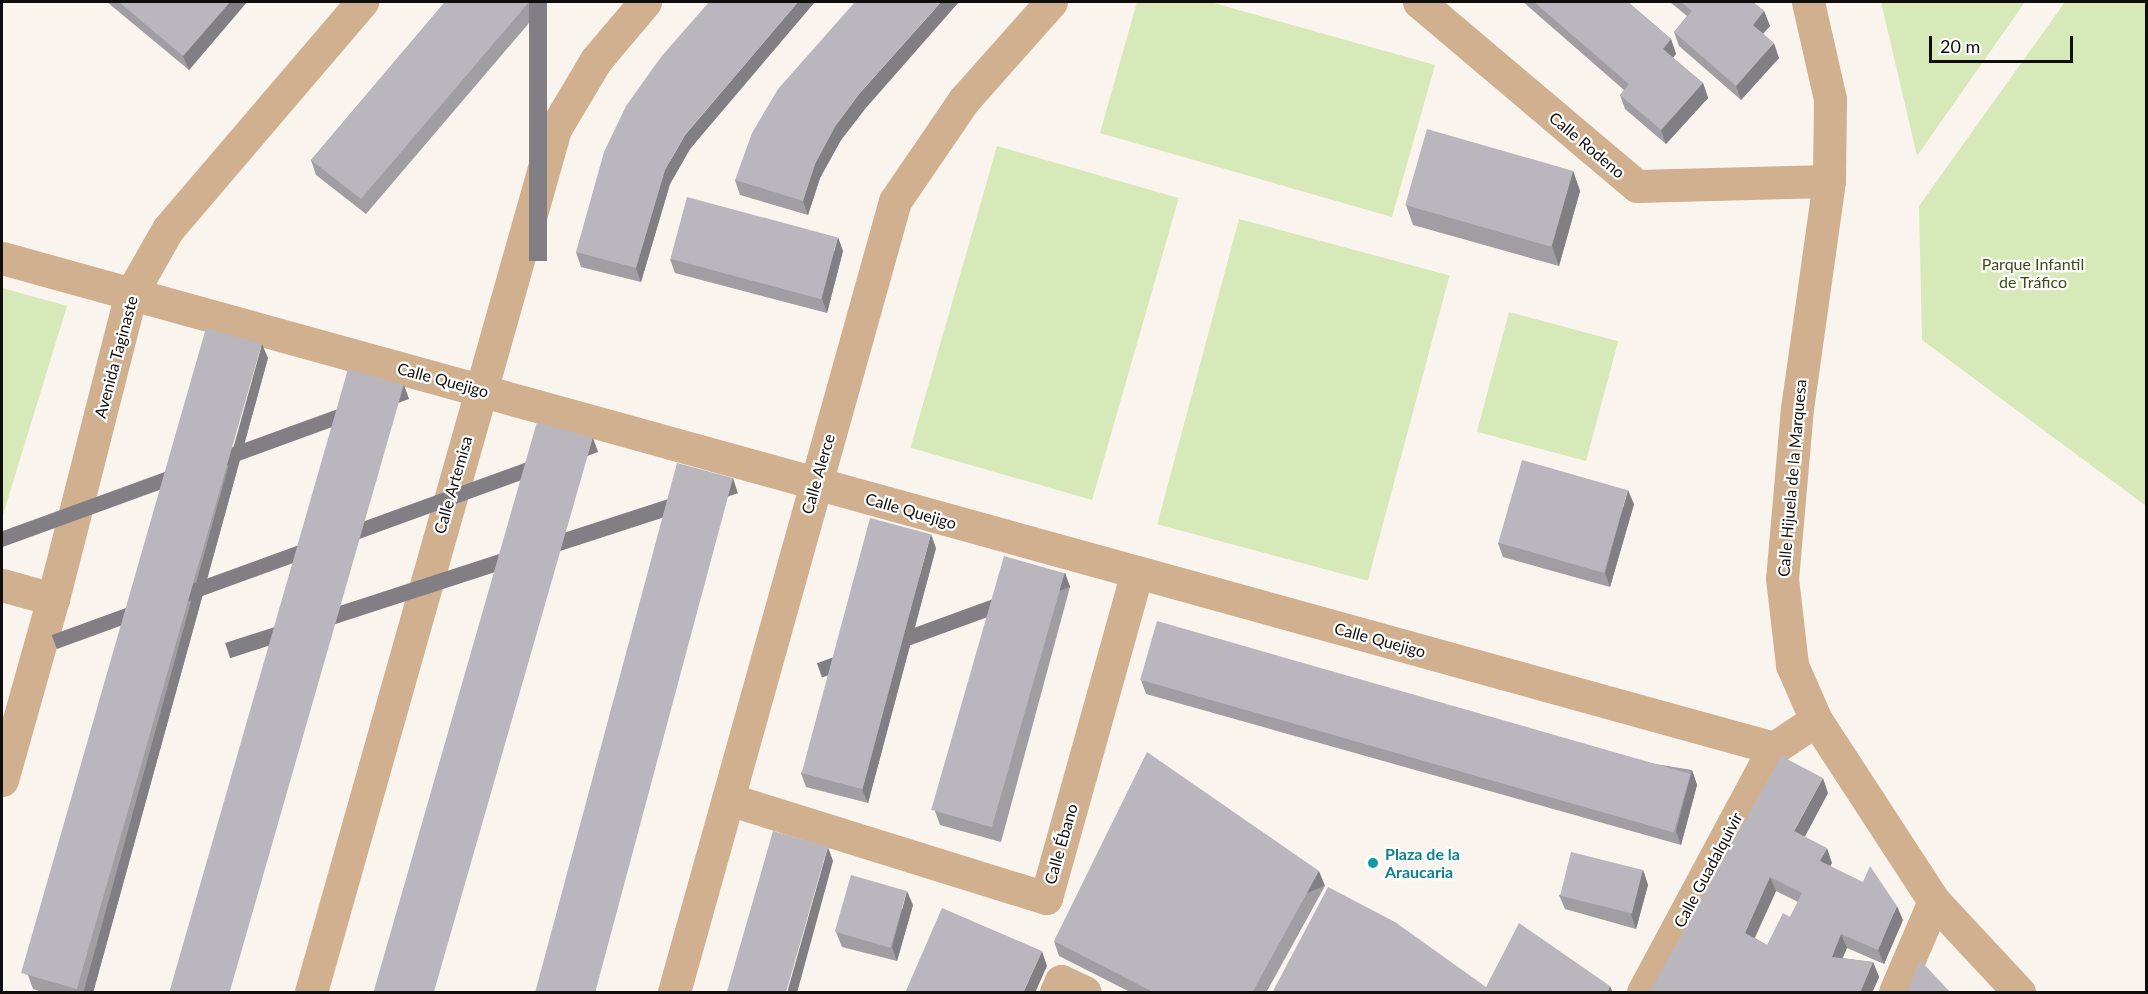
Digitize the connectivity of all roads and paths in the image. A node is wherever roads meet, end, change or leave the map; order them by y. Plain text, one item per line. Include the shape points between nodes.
1 (362, 2) edge
2 (645, 2) edge
3 (1052, 2) edge
4 (1419, 2) edge
5 (1808, 2) edge
6 (1829, 181) junction
7 (2, 258) edge
8 (131, 294) junction
9 (480, 390) junction
10 (816, 484) junction
11 (1137, 573) junction
12 (2, 585) edge
13 (53, 599) junction
14 (1816, 720) junction
15 (1774, 748) junction
16 (2, 780) edge
17 (728, 799) junction
18 (1934, 901) junction
19 (311, 993) edge
20 (674, 993) edge
21 (1643, 993) edge
22 (1895, 993) edge
23 (2019, 993) edge

1 - 8 street, Avenida Taginaste via 168,229
2 - 9 street, Calle Artemisa via 596,60 555,129
3 - 10 street, Calle Alerce via 964,100 895,201
4 - 6 street, Calle Rodeno via 1636,186
5 - 6 street, Calle Hijuela de la Marquesa via 1830,99
6 - 14 street, Calle Hijuela de la Marquesa via 1797,408 1782,578 1792,665
7 - 8 street, Calle Quejigo
8 - 9 street, Calle Quejigo
8 - 13 street, Avenida Taginaste
9 - 10 street, Calle Quejigo
9 - 19 street, Calle Artemisa
10 - 11 street, Calle Quejigo
10 - 17 street, Calle Alerce
11 - 15 street, Calle Quejigo
11 - 17 street, Calle Ébano via 1046,898
12 - 13 street
13 - 16 street, Avenida Taginaste
14 - 15 street
14 - 18 street, Calle Hijuela de la Marquesa
15 - 21 street, Calle Guadalquivir
17 - 20 street, Calle Alerce
18 - 22 street
18 - 23 street, Calle Hijuela de la Marquesa

